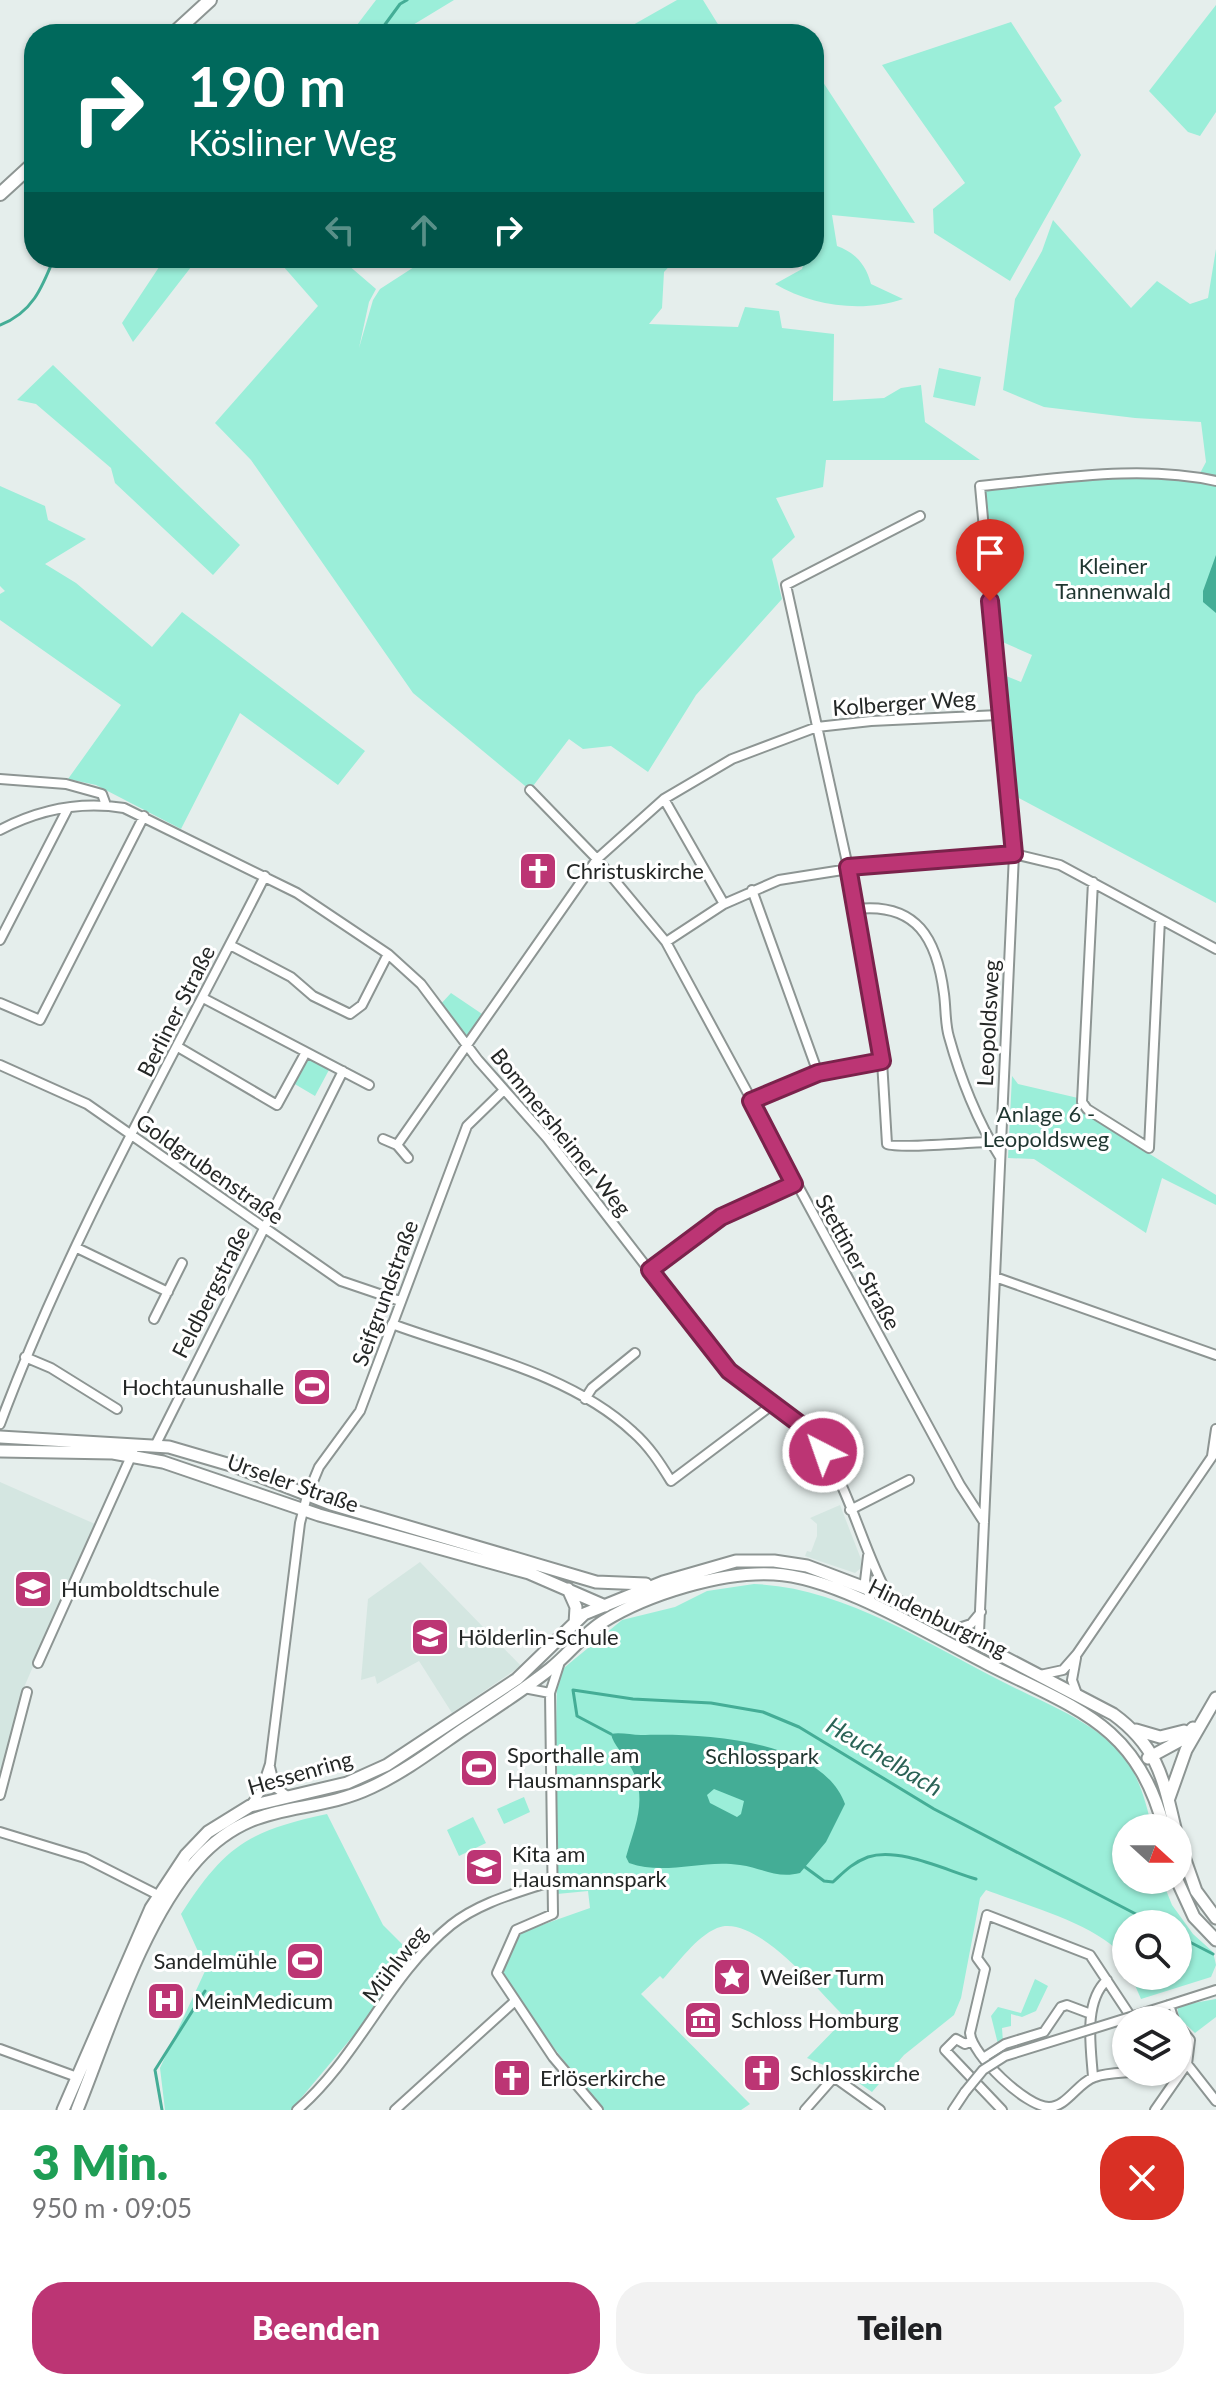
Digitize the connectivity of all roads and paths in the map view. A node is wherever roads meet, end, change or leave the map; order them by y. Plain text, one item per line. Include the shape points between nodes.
1 (210, 0) edge
2 (184, 24) edge
3 (24, 172) edge
4 (0, 194) edge
5 (1216, 481) edge
6 (920, 516) dead end
7 (999, 715) junction
8 (817, 727) junction
9 (0, 779) edge
10 (530, 790) dead end
11 (664, 799) junction
12 (106, 805) junction
13 (68, 808) junction
14 (144, 816) junction
15 (0, 830) edge
16 (1014, 854) junction
17 (597, 859) junction
18 (848, 867) junction
19 (265, 876) junction
20 (1093, 882) junction
21 (752, 890) junction
22 (724, 904) junction
23 (856, 909) junction
24 (1160, 919) junction
25 (0, 940) edge
26 (666, 942) junction
27 (230, 945) junction
28 (1216, 949) edge
29 (388, 954) junction
30 (203, 998) junction
31 (0, 1003) edge
32 (178, 1047) junction
33 (469, 1047) junction
34 (306, 1052) junction
35 (882, 1061) junction
36 (0, 1065) edge
37 (343, 1071) junction
38 (818, 1073) junction
39 (369, 1085) dead end
40 (503, 1091) junction
41 (751, 1101) junction
42 (131, 1135) junction
43 (383, 1139) dead end
44 (990, 1142) junction
45 (397, 1145) junction
46 (408, 1158) dead end
47 (1000, 1158) junction
48 (794, 1184) junction
49 (264, 1228) junction
50 (77, 1248) junction
51 (182, 1263) dead end
52 (650, 1270) junction
53 (995, 1277) junction
54 (168, 1292) junction
55 (400, 1301) junction
56 (154, 1319) dead end
57 (392, 1324) junction
58 (635, 1353) dead end
59 (1216, 1355) edge
60 (25, 1357) junction
61 (585, 1399) junction
62 (772, 1405) junction
63 (117, 1409) dead end
64 (0, 1424) edge
65 (1216, 1429) edge
66 (0, 1437) edge
67 (135, 1443) junction
68 (156, 1444) junction
69 (0, 1451) edge
70 (132, 1455) junction
71 (1214, 1455) edge
72 (909, 1480) dead end
73 (307, 1496) junction
74 (303, 1510) junction
75 (850, 1510) junction
76 (984, 1522) junction
77 (868, 1555) junction
78 (874, 1565) junction
79 (561, 1571) junction
80 (865, 1574) junction
81 (844, 1579) junction
82 (663, 1582) junction
83 (866, 1588) junction
84 (568, 1589) junction
85 (843, 1594) junction
86 (889, 1597) junction
87 (604, 1605) junction
88 (630, 1608) junction
89 (877, 1608) junction
90 (981, 1611) junction
91 (575, 1624) junction
92 (597, 1626) junction
93 (952, 1630) junction
94 (984, 1647) junction
95 (1077, 1654) junction
96 (561, 1660) junction
97 (38, 1663) dead end
98 (1040, 1675) junction
99 (524, 1688) junction
100 (27, 1692) dead end
101 (550, 1693) junction
102 (1077, 1694) junction
103 (1216, 1698) edge
104 (1209, 1716) edge
105 (1192, 1728) junction
106 (1134, 1729) junction
107 (1186, 1750) junction
108 (1155, 1758) junction
109 (1140, 1763) junction
110 (270, 1764) junction
111 (0, 1795) edge
112 (287, 1796) junction
113 (1168, 1799) junction
114 (250, 1806) junction
115 (1159, 1814) edge
116 (1172, 1814) edge
117 (0, 1832) edge
118 (552, 1881) junction
119 (1192, 1882) edge
120 (1183, 1894) edge
121 (158, 1895) junction
122 (1216, 1918) edge
123 (1216, 1940) edge
124 (1107, 1980) junction
125 (1216, 1982) edge
126 (1216, 1990) edge
127 (1205, 1995) junction
128 (515, 2001) junction
129 (1169, 2005) joint
130 (1124, 2006) edge
131 (1091, 2014) junction
132 (970, 2042) junction
133 (0, 2049) edge
134 (983, 2058) junction
135 (990, 2068) junction
136 (1192, 2070) edge
137 (1112, 2075) edge
138 (77, 2077) junction
139 (1093, 2077) junction
140 (974, 2083) junction
141 (1169, 2086) edge
142 (1216, 2101) edge
143 (1063, 2107) edge
144 (63, 2110) edge
145 (77, 2110) edge
146 (297, 2110) edge
147 (395, 2110) edge
148 (598, 2110) edge
149 (805, 2110) edge
150 (880, 2110) edge
151 (953, 2110) edge
152 (1002, 2110) edge
153 (1155, 2110) edge

1 - 2 main road
3 - 4 main road
5 - 7 street, Leopoldsweg via 1132,474 980,486
6 - 8 street via 786,585
7 - 8 street, Kolberger Weg
7 - 16 street, Leopoldsweg
8 - 11 street, Kolberger Weg via 732,759
8 - 18 street
9 - 12 street via 84,787 102,794
10 - 17 street, Stettiner Straße
11 - 17 street, Kolberger Weg
11 - 22 street
12 - 13 street
12 - 14 street, Bommersheimer Weg
13 - 15 street
13 - 25 street
14 - 19 street, Bommersheimer Weg
14 - 31 street via 40,1020
16 - 18 street
16 - 20 street via 1060,865
16 - 47 street, Leopoldsweg
17 - 26 street, Stettiner Straße
17 - 33 street, Kolberger Weg
18 - 21 street
18 - 23 street
19 - 27 street, Berliner Straße
19 - 29 street, Bommersheimer Weg
20 - 24 street
20 - 24 street via 1082,1093 1085,1107 1149,1148
21 - 22 street
21 - 38 street
22 - 26 street
23 - 35 street
23 - 44 street via 895,910 927,937 942,981 950,1040
24 - 28 street
26 - 41 street, Stettiner Straße
27 - 29 street via 350,1014 362,1005
27 - 30 street, Berliner Straße
29 - 33 street, Bommersheimer Weg via 421,984
30 - 32 street, Berliner Straße
30 - 34 street
32 - 34 street via 277,1105
32 - 42 street, Berliner Straße
33 - 40 street, Bommersheimer Weg
33 - 45 street, Kolberger Weg
34 - 37 street
35 - 38 street
35 - 44 street via 886,1143 892,1148
36 - 42 street, Goldgrubenstraße via 79,1100
37 - 39 street
37 - 49 street, Feldbergstraße
38 - 41 street
40 - 52 street, Bommersheimer Weg via 547,1138
40 - 55 street, Seifgrundstraße via 467,1126
41 - 48 street, Stettiner Straße
42 - 49 street, Goldgrubenstraße
42 - 50 street, Berliner Straße
43 - 45 street
44 - 47 street
45 - 46 street
47 - 53 street, Leopoldsweg
48 - 52 street via 721,1217
48 - 76 street, Stettiner Straße
49 - 55 street, Goldgrubenstraße via 341,1281
49 - 68 street, Feldbergstraße
50 - 54 street
50 - 60 street, Berliner Straße
51 - 54 street
52 - 62 street, Bommersheimer Weg via 729,1371
53 - 59 street
53 - 76 street, Leopoldsweg
54 - 56 street
55 - 57 street, Seifgrundstraße
57 - 61 street
57 - 73 street, Seifgrundstraße via 360,1411 319,1467
58 - 61 street
60 - 63 street
60 - 64 street, Berliner Straße
61 - 62 street via 631,1429 671,1481
62 - 75 street, Bommersheimer Weg via 816,1441
65 - 71 street
66 - 67 street, Urseler Straße
67 - 68 street, Urseler Straße
67 - 70 street
68 - 73 street, Urseler Straße via 234,1466
69 - 70 street, Urseler Straße
70 - 74 street, Urseler Straße via 197,1471
70 - 97 street
71 - 95 street
72 - 75 street
73 - 74 street, Seifgrundstraße
73 - 79 street, Urseler Straße
74 - 84 street, Urseler Straße via 529,1573
74 - 110 street, Seifgrundstraße
75 - 77 street, Bommersheimer Weg
76 - 90 street, Leopoldsweg
77 - 78 street, Bommersheimer Weg
77 - 80 street
78 - 83 street
78 - 86 street, Bommersheimer Weg
79 - 82 street, Urseler Straße via 612,1585
79 - 87 street, Urseler Straße via 598,1591
80 - 81 street
80 - 83 street
81 - 82 street, Hindenburgring via 789,1562 736,1561
81 - 83 street, Hindenburgring
82 - 87 street, Hessenring
83 - 85 street
83 - 86 street, Hindenburgring
83 - 89 street
84 - 87 street, Urseler Straße
84 - 91 street via 576,1607
85 - 88 street, Hindenburgring via 776,1574 738,1575
85 - 89 street, Hindenburgring
86 - 93 street, Hindenburgring
87 - 88 street, Urseler Straße
87 - 91 street, Hessenring
87 - 92 street
88 - 92 street, Hessenring
89 - 109 street, Hindenburgring via 1101,1723
90 - 93 street via 971,1624
90 - 94 street, Leopoldsweg
91 - 112 street, Hessenring via 517,1679 387,1765 347,1783
92 - 96 street, Hessenring
93 - 94 street, Hindenburgring
94 - 98 street, Hindenburgring
95 - 98 street via 1063,1670
95 - 102 street via 1072,1680
96 - 99 street, Hessenring
96 - 101 street
98 - 102 street, Hindenburgring
99 - 101 street
99 - 145 street, Hessenring via 370,1788 263,1814 213,1844 160,1914
100 - 111 street
101 - 118 street
102 - 106 street, Hindenburgring
103 - 104 street
104 - 105 street
104 - 107 street
105 - 106 street via 1160,1737
105 - 108 street
106 - 108 street, Hindenburgring
107 - 108 street
107 - 113 street
108 - 109 street
108 - 113 street, Hindenburgring
109 - 115 street, Hindenburgring
110 - 112 street via 275,1787
110 - 114 street, Seifgrundstraße
112 - 114 street, Hessenring
113 - 116 street, Hindenburgring
114 - 121 street, Hessenring via 208,1832
117 - 121 street via 85,1858
118 - 128 street via 553,1914 516,1930 497,1968
118 - 146 street, Mühlweg via 482,1906 441,1934 335,2072
119 - 122 street
120 - 123 street via 1194,1917
121 - 138 street, Hessenring
124 - 130 street
124 - 131 street
124 - 132 street via 1090,1955 987,1915 977,1958 985,1969
125 - 127 street
126 - 127 street
127 - 129 street
128 - 147 street
128 - 148 street
129 - 151 street, bridge via 1005,2056 983,2070
131 - 134 street via 1061,2007 1044,2032 1005,2044
131 - 139 street
132 - 134 street
132 - 140 street via 956,2039 945,2050
133 - 138 street
134 - 135 street
135 - 140 street
135 - 143 street via 1030,2100
136 - 142 street
137 - 139 street
138 - 144 street, Hessenring
139 - 143 street
140 - 152 street
141 - 153 street
149 - 150 street via 834,2077

